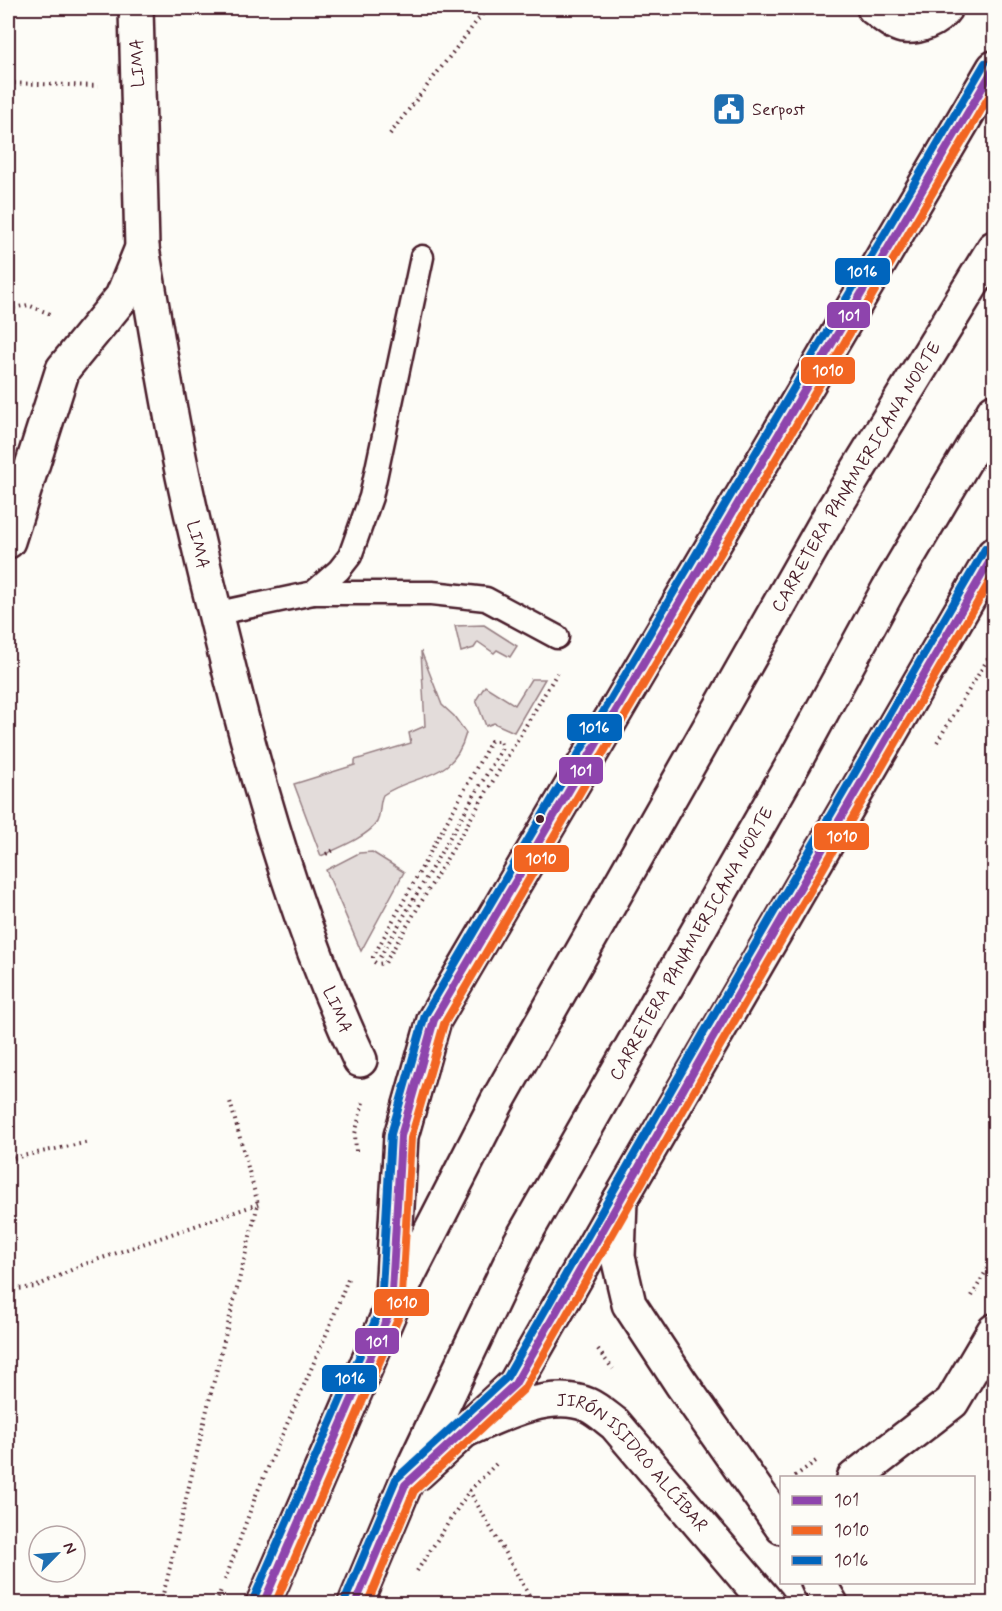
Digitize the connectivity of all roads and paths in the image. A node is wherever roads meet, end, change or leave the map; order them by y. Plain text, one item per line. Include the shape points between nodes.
1 (136, 8) edge
2 (487, 8) edge
3 (874, 8) edge
4 (945, 8) edge
5 (994, 68) edge
6 (8, 83) edge
7 (138, 87) junction
8 (390, 134) dead end
9 (142, 248) junction
10 (994, 248) edge
11 (422, 257) dead end
12 (994, 411) edge
13 (8, 541) edge
14 (994, 554) edge
15 (313, 593) junction
16 (214, 614) junction
17 (557, 637) dead end
18 (557, 673) dead end
19 (336, 849) dead end
20 (321, 856) dead end
21 (380, 957) dead end
22 (360, 1060) dead end
23 (365, 1094) dead end
24 (229, 1098) dead end
25 (89, 1142) dead end
26 (356, 1156) dead end
27 (8, 1159) edge
28 (620, 1200) junction
29 (258, 1204) junction
30 (994, 1257) edge
31 (352, 1268) dead end
32 (8, 1290) edge
33 (968, 1303) dead end
34 (391, 1309) junction
35 (994, 1331) edge
36 (454, 1440) junction
37 (822, 1457) dead end
38 (498, 1462) dead end
39 (796, 1476) edge
40 (857, 1476) edge
41 (405, 1485) junction
42 (469, 1491) junction
43 (780, 1524) edge
44 (230, 1566) dead end
45 (416, 1572) dead end
46 (819, 1584) edge
47 (267, 1593) edge
48 (160, 1604) edge
49 (355, 1604) edge
50 (534, 1604) edge
51 (768, 1604) edge
52 (831, 1604) edge

1 - 7 main road, LIMA
2 - 8 path
3 - 4 main road via 901,26 921,25
5 - 34 main road via 434,1020 401,1136
6 - 7 path
7 - 9 main road, LIMA
9 - 13 main road via 123,297 63,369
9 - 16 main road, LIMA via 176,439
10 - 34 main road, CARRETERA PANAMERICANA NORTE via 829,517 497,1102
11 - 15 lane via 367,507 350,556
12 - 41 main road, CARRETERA PANAMERICANA NORTE via 888,590 520,1243
14 - 28 main road
15 - 16 lane
15 - 17 lane via 432,593 486,599
16 - 22 main road, LIMA via 283,862 333,1001
18 - 21 path via 385,963 377,964 373,957 491,741 500,741 502,748
19 - 20 path
23 - 26 path via 355,1134
24 - 29 path
25 - 27 path
28 - 36 main road via 515,1384
28 - 43 main road via 618,1257 630,1304
29 - 32 path via 82,1265 35,1287
29 - 48 path
30 - 33 path
31 - 44 path
34 - 47 main road, CARRETERA PANAMERICANA NORTE
35 - 40 main road via 952,1402
36 - 41 main road
36 - 42 path
36 - 51 main road, JIRÓN ISIDRO ALCÍBAR via 524,1406 559,1399 588,1405 615,1424
37 - 39 path
38 - 42 path
41 - 49 main road, CARRETERA PANAMERICANA NORTE
42 - 45 path
42 - 50 path
46 - 52 main road

